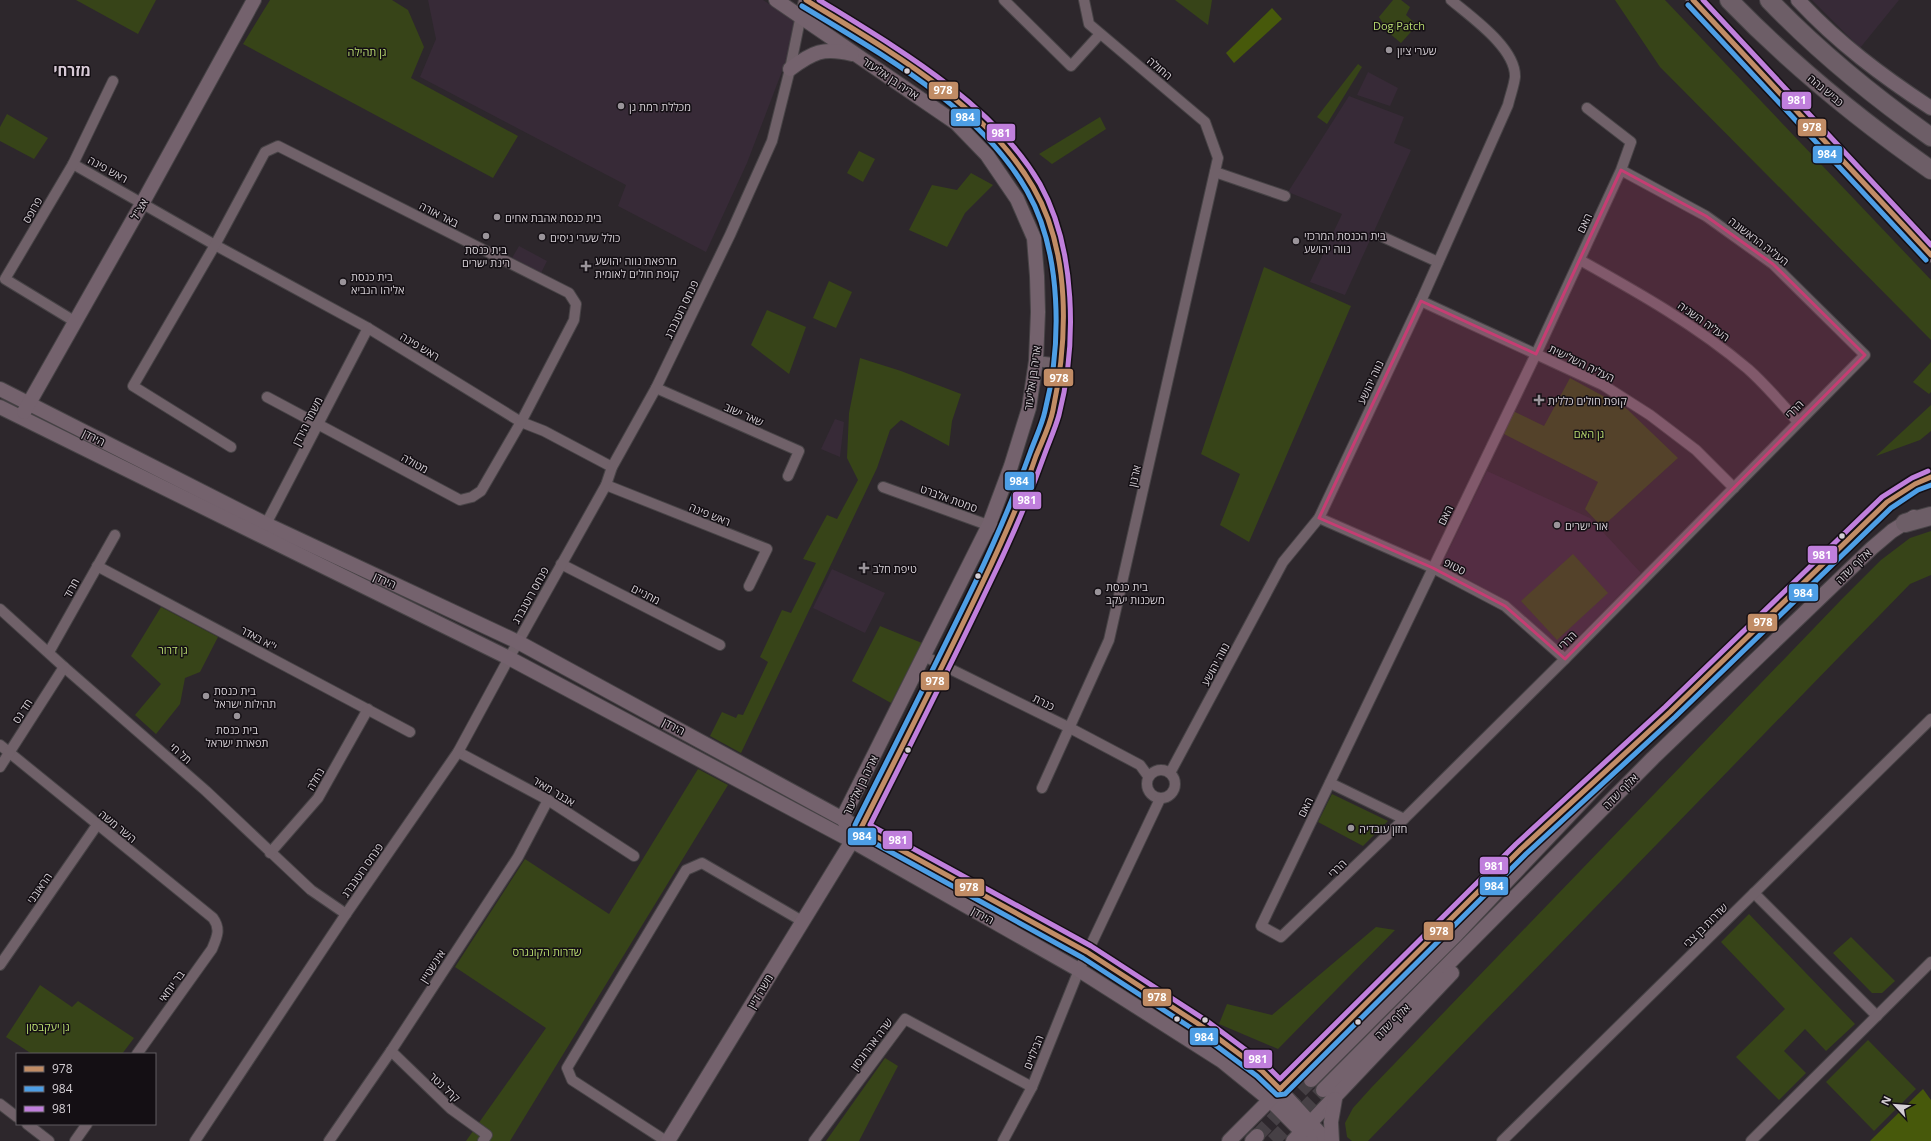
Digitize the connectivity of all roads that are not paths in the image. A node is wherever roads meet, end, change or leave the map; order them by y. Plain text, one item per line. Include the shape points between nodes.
1 (254, 0) edge
2 (776, 0) edge
3 (805, 0) edge
4 (1004, 0) edge
5 (1084, 0) edge
6 (1450, 0) edge
7 (1693, 0) edge
8 (1729, 0) edge
9 (1769, 0) edge
10 (1798, 0) edge
11 (802, 18) junction
12 (1100, 34) junction
13 (860, 56) junction
14 (790, 69) junction
15 (113, 81) dead end
16 (1587, 108) dead end
17 (1931, 108) edge
18 (1931, 137) edge
19 (1218, 158) joint
20 (73, 164) junction
21 (1621, 170) junction
22 (1931, 170) edge
23 (1215, 172) junction
24 (1285, 196) dead end
25 (143, 202) junction
26 (1383, 237) dead end
27 (215, 245) junction
28 (1931, 255) edge
29 (1580, 260) junction
30 (1438, 262) junction
31 (1421, 301) junction
32 (74, 321) junction
33 (368, 328) junction
34 (1536, 354) junction
35 (1865, 355) joint
36 (1036, 361) junction
37 (1061, 364) junction
38 (656, 388) junction
39 (0, 389) edge
40 (267, 397) dead end
41 (27, 404) junction
42 (0, 407) edge
43 (21, 418) junction
44 (521, 422) junction
45 (1798, 422) junction
46 (319, 425) junction
47 (231, 447) dead end
48 (612, 467) junction
49 (788, 476) dead end
50 (1931, 477) edge
51 (606, 485) junction
52 (883, 487) dead end
53 (1734, 488) junction
54 (1931, 508) edge
55 (1931, 516) edge
56 (1319, 518) junction
57 (1905, 523) junction
58 (266, 524) junction
59 (989, 525) junction
60 (1008, 532) junction
61 (115, 535) dead end
62 (561, 564) junction
63 (97, 566) junction
64 (1433, 568) junction
65 (749, 586) dead end
66 (0, 609) edge
67 (518, 642) junction
68 (720, 645) dead end
69 (49, 652) junction
70 (924, 656) junction
71 (509, 658) junction
72 (1565, 659) junction
73 (943, 666) junction
74 (64, 667) junction
75 (368, 709) junction
76 (1670, 712) junction
77 (1929, 723) edge
78 (1070, 728) junction
79 (410, 732) dead end
80 (0, 745) edge
81 (9, 752) junction
82 (458, 752) junction
83 (1653, 758) junction
84 (0, 767) edge
85 (1170, 773) junction
86 (1148, 776) junction
87 (1330, 783) junction
88 (1042, 788) dead end
89 (1160, 799) junction
90 (548, 800) junction
91 (843, 817) junction
92 (1404, 819) junction
93 (97, 825) junction
94 (861, 828) junction
95 (852, 841) junction
96 (270, 853) junction
97 (634, 856) dead end
98 (1754, 893) junction
99 (346, 914) junction
100 (802, 921) junction
101 (218, 929) joint
102 (1282, 937) joint
103 (1087, 952) junction
104 (1931, 962) edge
105 (0, 965) edge
106 (1079, 970) junction
107 (1877, 1016) junction
108 (391, 1051) junction
109 (138, 1053) edge
110 (1311, 1080) tunnel mouth
111 (1032, 1087) junction
112 (1280, 1089) junction
113 (1323, 1090) tunnel mouth
114 (1335, 1098) junction
115 (1270, 1100) junction
116 (0, 1104) edge
117 (16, 1116) edge
118 (27, 1125) edge
119 (86, 1125) edge
120 (1304, 1134) edge
121 (485, 1138) edge
122 (49, 1141) edge
123 (74, 1141) edge
124 (195, 1141) edge
125 (329, 1141) edge
126 (667, 1141) edge
127 (814, 1141) edge
128 (1003, 1141) edge
129 (1229, 1141) edge
130 (1326, 1141) edge
131 (1332, 1141) edge
132 (1502, 1141) edge
133 (1751, 1141) edge

1 - 25 street, אצ"ל
2 - 11 street, אריה בן אליעזר
3 - 11 street, פנחס רוטנברג
3 - 37 street, אריה בן אליעזר via 929,79 968,110 1003,147 1034,188 1051,229 1059,268 1063,312
4 - 12 street via 1071,66
5 - 12 street, החולה via 1089,24
6 - 30 street, נווה יהושע via 1497,39 1509,59 1515,77 1508,105
7 - 28 street
8 - 22 highway, כביש גהה via 1821,87 1872,128
9 - 18 highway via 1839,66
10 - 17 street via 1868,65
11 - 13 street, אריה בן אליעזר
11 - 14 street, פנחס רוטנברג
12 - 19 street, החולה via 1205,122
13 - 14 street via 835,50 819,51
13 - 36 street, אריה בן אליעזר via 956,123 987,155 1017,200 1034,238 1038,312
14 - 38 street, פנחס רוטנברג via 772,142
15 - 20 street, פרופס
16 - 21 street, האם via 1632,142
19 - 23 street, ארנון
20 - 25 street, ראש פינה
20 - 32 street, פרופס via 5,279
21 - 29 street, האם
21 - 35 street, העליה הראשונה via 1706,216 1774,264
23 - 24 street
23 - 78 street, ארנון via 1109,640
25 - 27 street, ראש פינה
25 - 32 street, אצ"ל
26 - 30 street
27 - 33 street, ראש פינה
27 - 44 street, באר אורה via 265,152 278,146 569,293 576,304 574,320
27 - 47 street via 133,386
29 - 34 street, האם
29 - 45 street, העליה השניה via 1697,329 1749,370
30 - 31 street, נווה יהושע
31 - 34 street, העליה השלישית
31 - 56 street, נווה יהושע
32 - 41 street, אצ"ל
33 - 44 street, ראש פינה
33 - 46 street, משמר הירדן
34 - 53 street, העליה השלישית via 1603,385 1650,415 1696,450
34 - 64 street, האם
35 - 45 street, הררי
36 - 37 street
36 - 59 street, אריה בן אליעזר via 1029,408
37 - 60 street, אריה בן אליעזר via 1053,412
38 - 48 street, פנחס רוטנברג
38 - 49 street, שאר ישוב via 799,451
39 - 41 street, הירדן
40 - 46 street, מטולה
41 - 43 street, אצ"ל
41 - 58 street, הירדן
42 - 43 street, הירדן
43 - 71 street, הירדן
44 - 46 street, מטולה via 481,490 472,497 460,500
44 - 48 street, ראש פינה via 544,431
45 - 53 street, הררי
46 - 58 street, משמר הירדן
48 - 51 street, פנחס רוטנברג
50 - 76 street, אלוף שדה via 1887,502
51 - 62 street, פנחס רוטנברג
51 - 65 street, ראש פינה via 767,550
52 - 59 street, סמטת אלברט
53 - 72 street, הררי
54 - 57 street, אלוף שדה
55 - 57 highway
56 - 64 street, סטופ
56 - 85 street, נווה יהושע via 1283,562
57 - 83 street, אלוף שדה via 1872,548
58 - 67 street, הירדן
59 - 60 street, סמטת אלברט
59 - 70 street, אריה בן אליעזר
60 - 73 street, אריה בן אליעזר
61 - 63 street, חרוד
62 - 67 street, פנחס רוטנברג
62 - 68 street, מחניים
63 - 69 street, חרוד
63 - 75 street, י"א באדר
64 - 72 street, סטופ via 1505,606
64 - 87 street, האם
66 - 69 street, תל חי
67 - 71 street, פנחס רוטנברג
67 - 91 street, הירדן
69 - 74 street, תל חי
70 - 73 street, כנרת
70 - 91 street, אריה בן אליעזר
71 - 82 street, פנחס רוטנברג
71 - 95 street, הירדן
72 - 92 street, הררי
73 - 78 street, כנרת
73 - 94 street, אריה בן אליעזר
74 - 81 street, חד נס
74 - 96 street, תל חי via 206,791
75 - 79 street, י"א באדר
75 - 96 street, נחלה via 318,798
76 - 110 street, אלוף שדה via 1456,935
76 - 112 street via 1521,849
77 - 98 street, שדרות בן צבי
78 - 86 street, כנרת via 1140,766
78 - 88 street, ארנון
80 - 81 street, השר משה
81 - 84 street, חד נס
81 - 93 street, השר משה
82 - 90 street, אבנר מאיר
82 - 99 street, פנחס רוטנברג
83 - 113 street, אלוף שדה
83 - 114 street
85 - 86 street via 1161,769
85 - 89 street via 1175,781 1174,790
86 - 89 street via 1148,791
87 - 92 street
87 - 102 street, האם via 1261,926
89 - 103 street
90 - 97 street, אבנר מאיר
90 - 108 street, אינשטיין via 518,857
91 - 94 street, הירדן
91 - 95 street, אריה בן אליעזר
92 - 102 street, הררי
93 - 101 street, השר משה via 213,918
93 - 105 street, הראובני
94 - 95 street, אריה בן אליעזר
94 - 103 street, הירדן
95 - 100 street, משה דיין
95 - 106 street, הירדן
96 - 99 street, תל חי via 311,890
98 - 107 street
98 - 132 street, שדרות בן צבי
99 - 124 street, פנחס רוטנברג
100 - 126 street, משה דיין
100 - 126 street via 702,863 686,870 567,1068 572,1080
101 - 109 street, בר יוחאי via 212,949
103 - 106 street
103 - 112 street, הירדן via 1203,1027 1262,1071
104 - 107 street
106 - 111 street, הבילויים
106 - 115 street, הירדן via 1222,1061
107 - 133 street
108 - 121 street, קרל נטר via 450,1109
108 - 125 street, אינשטיין
111 - 127 street, שרה אהרונסון via 905,1019
111 - 128 street, הבילויים
112 - 115 street
112 - 120 street, הירדן
114 - 120 street
114 - 131 street via 1331,1116
115 - 120 street, הירדן
115 - 129 street
116 - 117 street
118 - 122 street
119 - 123 street
120 - 130 street

